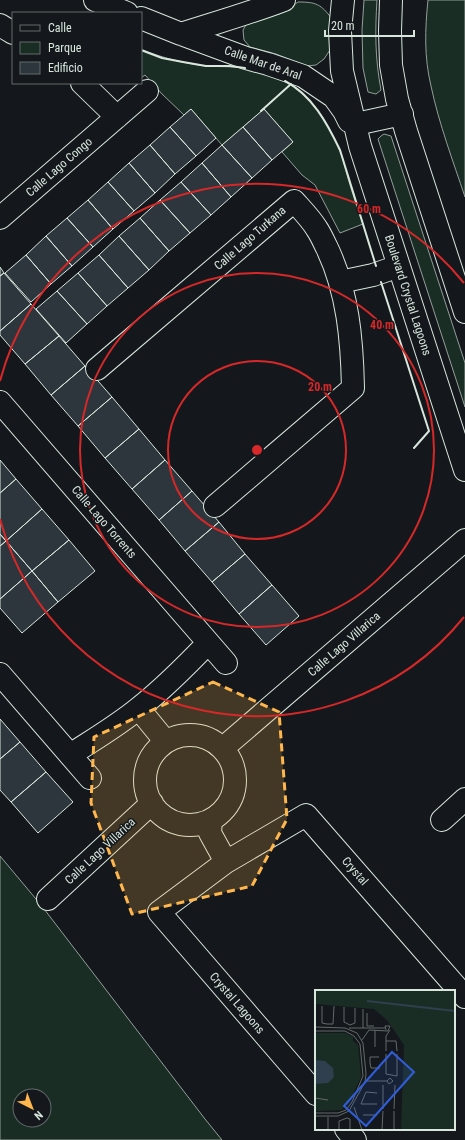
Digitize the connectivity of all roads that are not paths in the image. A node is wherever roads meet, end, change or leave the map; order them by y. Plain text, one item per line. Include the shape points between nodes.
1 (284, 0) edge
2 (343, 0) edge
3 (391, 0) edge
4 (94, 5) edge
5 (123, 12) edge
6 (142, 18) edge
7 (0, 25) edge
8 (12, 32) edge
9 (181, 34) junction
10 (83, 84) edge
11 (147, 91) dead end
12 (402, 114) junction
13 (118, 116) junction
14 (356, 124) junction
15 (360, 146) junction
16 (0, 218) edge
17 (399, 266) junction
18 (340, 282) junction
19 (465, 312) edge
20 (97, 369) dead end
21 (0, 402) edge
22 (465, 470) edge
23 (215, 506) dead end
24 (465, 540) edge
25 (208, 643) junction
26 (226, 663) dead end
27 (0, 674) edge
28 (139, 709) junction
29 (166, 742) junction
30 (223, 748) junction
31 (70, 755) junction
32 (90, 778) dead end
33 (465, 799) edge
34 (152, 803) junction
35 (211, 820) junction
36 (442, 820) dead end
37 (226, 862) junction
38 (48, 899) dead end
39 (159, 912) joint
40 (465, 998) edge
41 (315, 1093) edge
42 (347, 1130) edge
43 (355, 1140) edge

1 - 9 street
2 - 14 street, Boulevard Crystal Lagoons via 340,31 342,71
3 - 12 street via 391,65
4 - 5 street
6 - 9 street, Calle Mar de Aral
7 - 8 street
9 - 15 street, Calle Mar de Aral via 303,76 334,97 344,111
10 - 13 street
11 - 13 street, Calle Lago Congo
12 - 14 street
12 - 19 street
13 - 16 street, Calle Lago Congo
14 - 15 street, Boulevard Crystal Lagoons
15 - 17 street, Boulevard Crystal Lagoons
17 - 18 street
17 - 22 street, Boulevard Crystal Lagoons
18 - 20 street, Calle Lago Turkana via 318,230 294,200
18 - 23 street, Calle Lago Turkana via 348,316 353,388
21 - 25 street, Calle Lago Torrents
24 - 30 street, Calle Lago Villarica
25 - 26 street, Calle Lago Torrents
25 - 28 street via 175,678
27 - 31 street
28 - 29 street
28 - 31 street
29 - 30 street via 180,736 196,735 211,739
29 - 34 street via 155,751 148,763 145,777
30 - 35 street via 232,762 236,779 233,795 224,809
31 - 32 street
33 - 36 street
34 - 35 street via 161,814 172,821 198,824
34 - 38 street, Calle Lago Villarica
35 - 37 street via 210,833
37 - 39 street, Crystal
37 - 40 street, Crystal via 306,815
39 - 41 street, Crystal Lagoons
42 - 43 street

